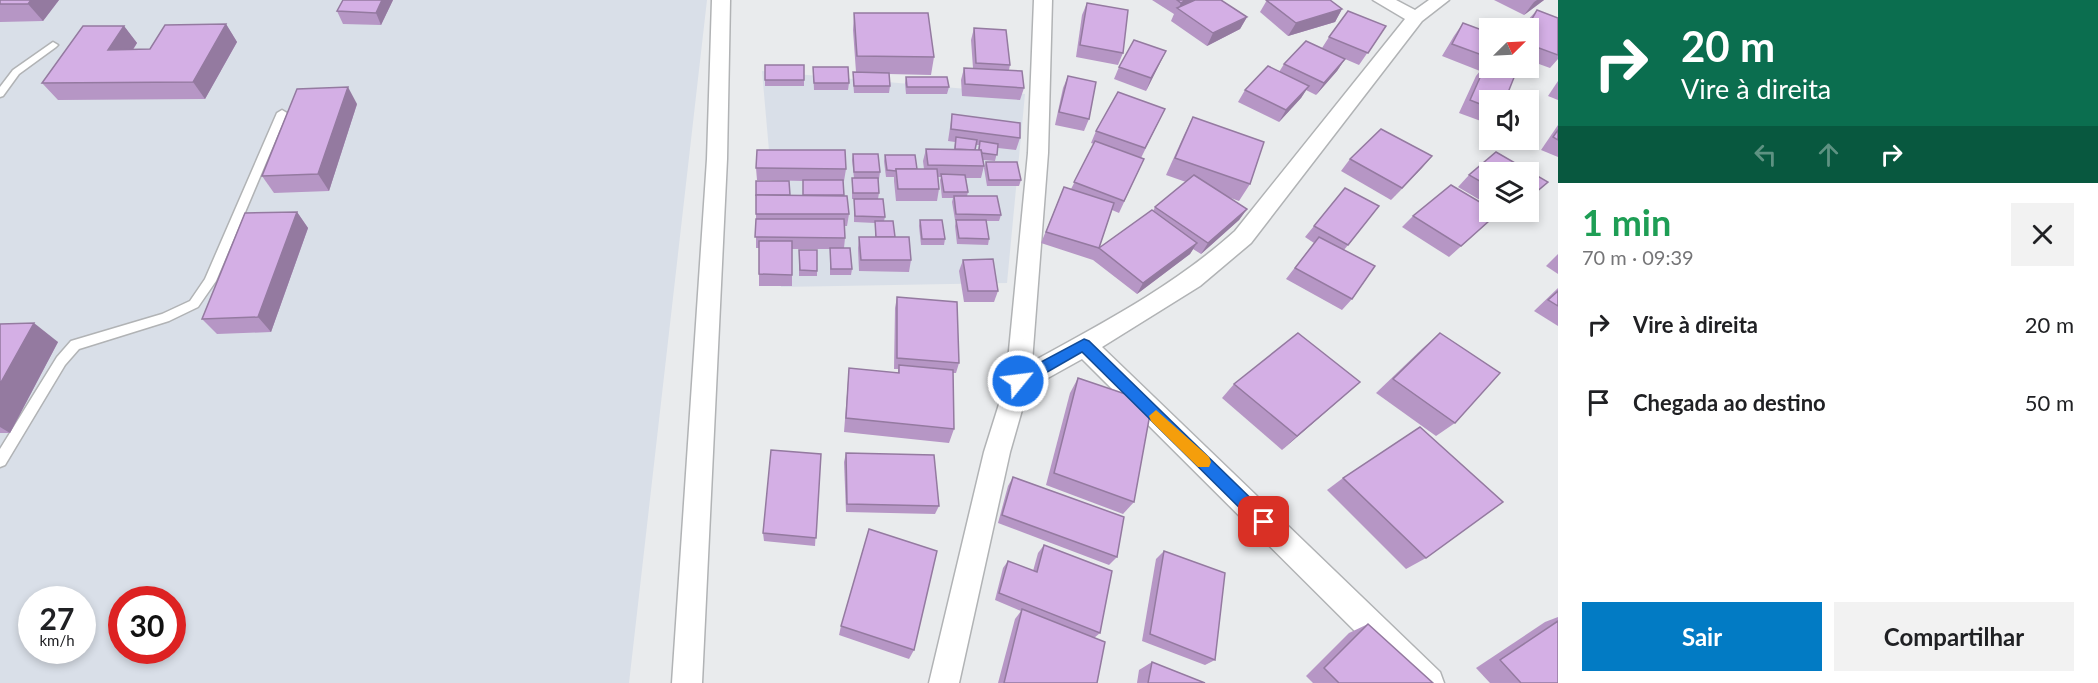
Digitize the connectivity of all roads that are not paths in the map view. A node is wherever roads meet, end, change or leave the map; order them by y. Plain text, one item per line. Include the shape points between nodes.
1 (721, 0) edge
2 (1043, 0) edge
3 (1382, 0) edge
4 (1440, 0) edge
5 (1416, 17) junction
6 (53, 45) dead end
7 (0, 94) edge
8 (282, 113) dead end
9 (1084, 345) junction
10 (1018, 381) junction
11 (1, 456) edge
12 (687, 683) edge
13 (944, 683) edge
14 (1429, 683) edge

1 - 12 street via 717,159
2 - 10 street via 1038,153
3 - 5 street
4 - 5 street
5 - 9 street via 1243,237 1214,266 1154,306
6 - 7 lane via 16,72
8 - 11 lane via 210,281 194,304 165,318 75,345
9 - 10 street
9 - 14 street
10 - 13 street via 997,452

